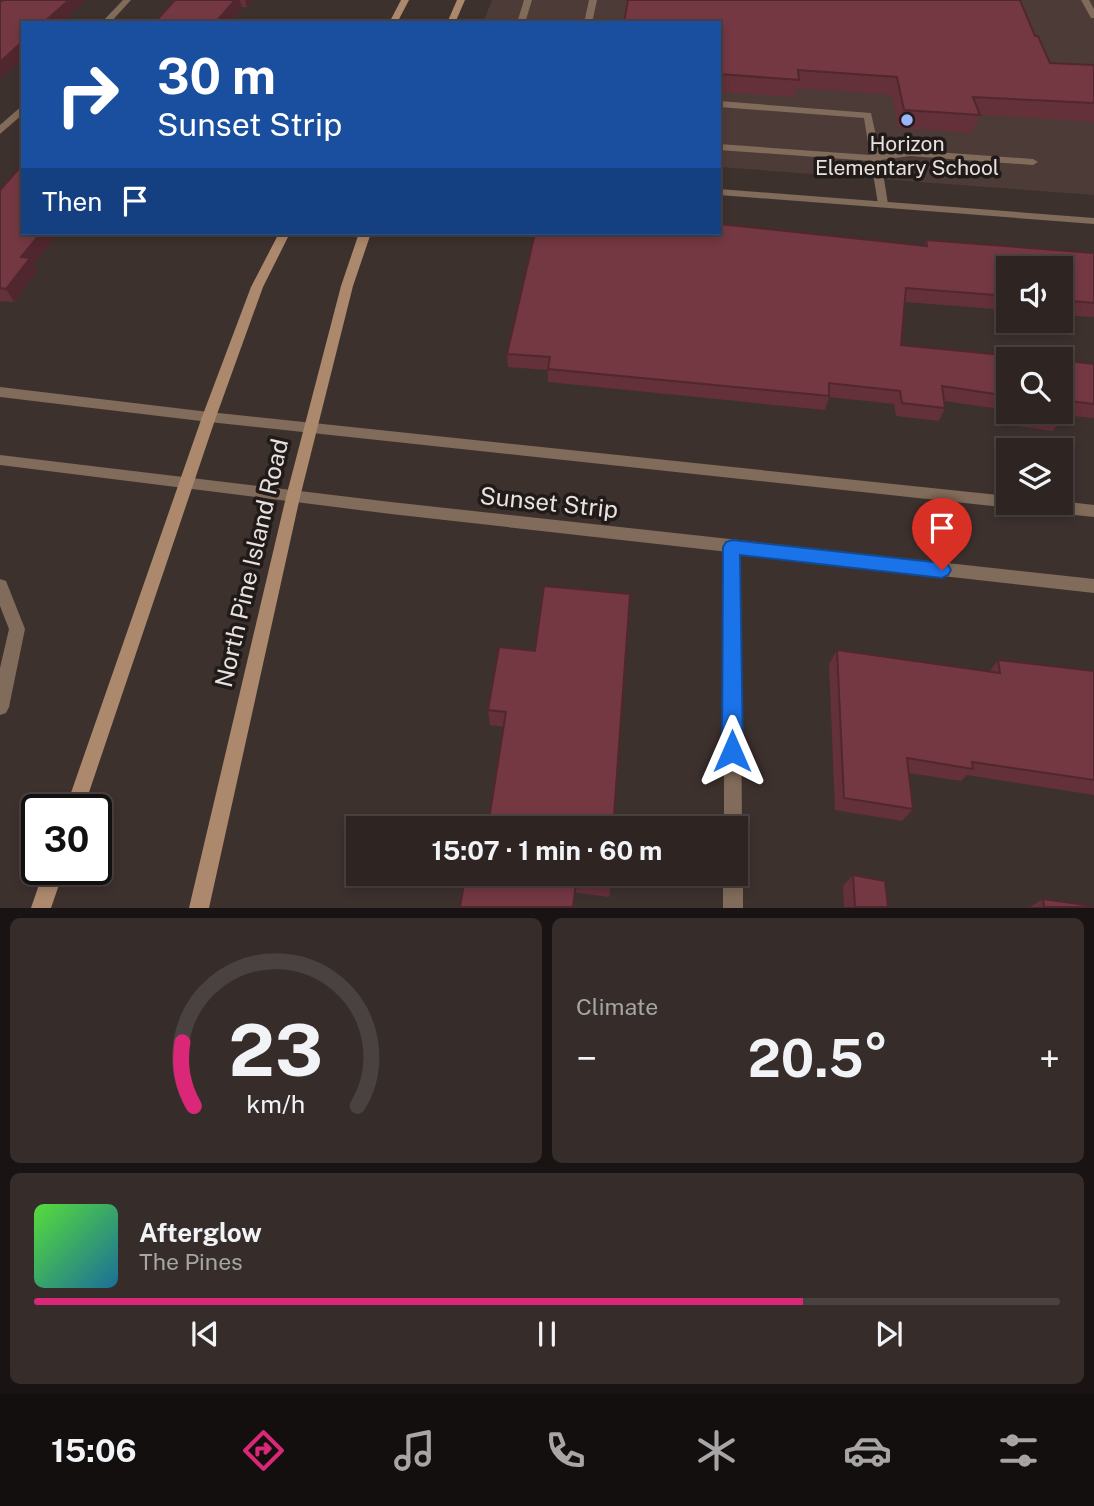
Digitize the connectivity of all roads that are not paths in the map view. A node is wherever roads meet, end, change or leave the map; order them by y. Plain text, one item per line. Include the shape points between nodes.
1 (127, 0) edge
2 (405, 0) edge
3 (461, 0) edge
4 (528, 0) edge
5 (593, 0) edge
6 (1085, 0) edge
7 (1094, 16) edge
8 (107, 21) edge
9 (394, 21) edge
10 (452, 21) edge
11 (522, 21) edge
12 (588, 21) edge
13 (721, 104) edge
14 (21, 110) edge
15 (0, 131) edge
16 (721, 146) edge
17 (875, 158) junction
18 (1033, 162) dead end
19 (721, 192) edge
20 (883, 204) junction
21 (1094, 221) edge
22 (283, 235) edge
23 (364, 235) edge
24 (0, 392) edge
25 (209, 417) junction
26 (311, 428) junction
27 (0, 460) edge
28 (185, 484) junction
29 (293, 497) junction
30 (996, 501) edge
31 (1073, 509) edge
32 (1094, 511) edge
33 (732, 547) junction
34 (0, 586) edge
35 (1094, 586) edge
36 (0, 707) edge
37 (79, 794) edge
38 (733, 816) edge
39 (49, 885) edge
40 (733, 886) edge
41 (41, 908) edge
42 (199, 908) edge
43 (733, 908) edge

1 - 8 street
2 - 9 main road
3 - 10 main road
4 - 11 street
5 - 12 street
6 - 7 street
13 - 17 street via 868,115
14 - 15 street
16 - 17 street
17 - 18 street via 910,153
17 - 20 street
19 - 20 street
20 - 21 street
22 - 25 main road via 257,286
23 - 26 main road, North Pine Island Road
24 - 25 street, Sunset Strip
25 - 26 street, Sunset Strip
25 - 28 main road
26 - 29 main road, North Pine Island Road
26 - 30 street, Sunset Strip
27 - 28 street, Sunset Strip
28 - 29 street, Sunset Strip
28 - 37 main road
29 - 33 street, Sunset Strip
29 - 42 main road, North Pine Island Road
31 - 32 street, Sunset Strip
33 - 35 street, Sunset Strip
33 - 38 street
34 - 36 street via 18,629
39 - 41 main road
40 - 43 street

